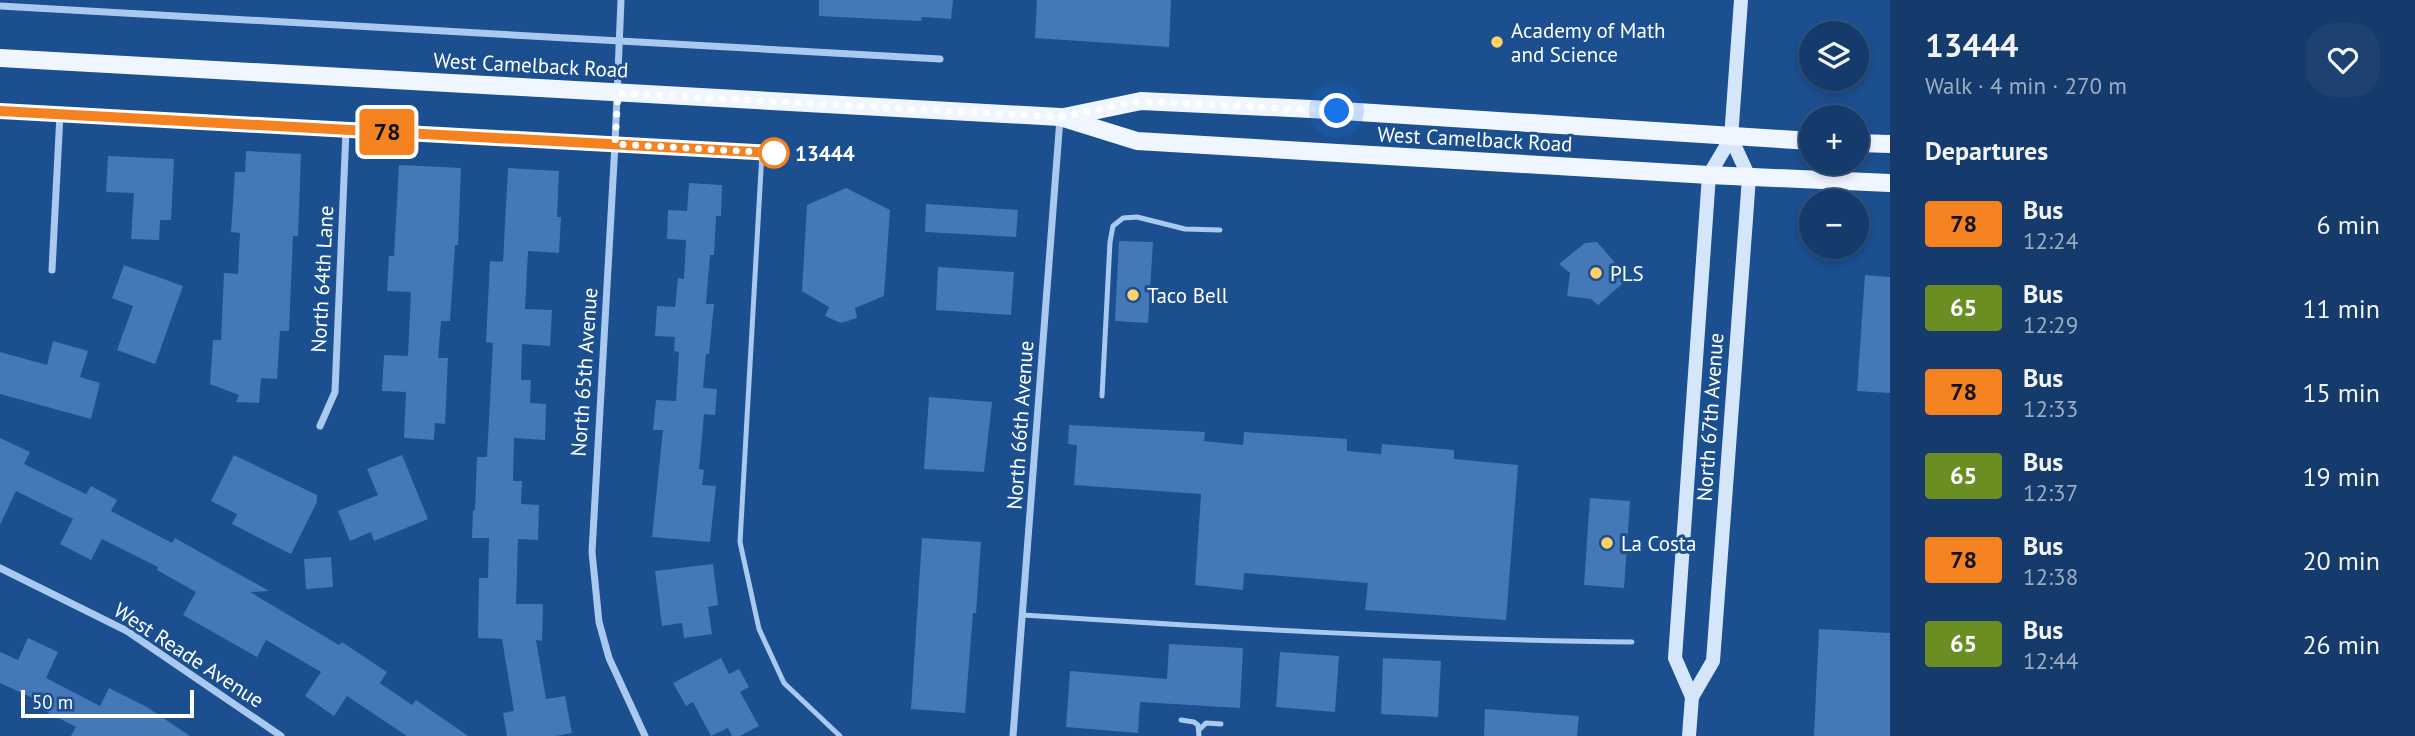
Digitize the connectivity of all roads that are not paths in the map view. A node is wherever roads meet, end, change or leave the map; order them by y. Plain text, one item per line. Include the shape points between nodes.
1 (621, 0) edge
2 (1741, 0) edge
3 (0, 6) edge
4 (620, 40) junction
5 (0, 58) edge
6 (940, 59) dead end
7 (618, 93) junction
8 (0, 111) edge
9 (60, 114) junction
10 (1060, 117) junction
11 (346, 130) junction
12 (1731, 138) junction
13 (1799, 141) edge
14 (1869, 143) edge
15 (615, 144) junction
16 (1890, 144) edge
17 (762, 152) junction
18 (774, 153) dead end
19 (1709, 175) junction
20 (1749, 177) junction
21 (1890, 183) edge
22 (1220, 230) dead end
23 (52, 270) dead end
24 (1102, 396) dead end
25 (320, 426) dead end
26 (0, 568) edge
27 (1023, 615) junction
28 (1632, 642) dead end
29 (1692, 697) junction
30 (1181, 720) dead end
31 (1221, 724) dead end
32 (1199, 734) edge
33 (281, 736) edge
34 (645, 736) edge
35 (840, 736) edge
36 (1013, 736) edge
37 (1689, 736) edge

1 - 4 street, North 65th Avenue
2 - 12 main road, North 67th Avenue
3 - 4 street, West Camelback Road
4 - 6 street, West Camelback Road
4 - 7 street, North 65th Avenue
5 - 7 main road, West Camelback Road
7 - 10 main road, West Camelback Road
7 - 15 street, North 65th Avenue
8 - 9 street
9 - 11 street
9 - 23 street
10 - 12 main road, West Camelback Road via 1140,101
10 - 19 main road, West Camelback Road via 1137,141
10 - 27 street, North 66th Avenue
11 - 15 street
11 - 25 street, North 64th Lane via 335,392
12 - 13 main road, West Camelback Road
12 - 19 main road, North 67th Avenue
12 - 20 main road, North 67th Avenue
14 - 16 main road
15 - 17 street
15 - 34 street, North 65th Avenue via 592,552 599,622 609,658
17 - 18 street
17 - 35 lane via 740,542 760,629 784,683
19 - 20 main road, West Camelback Road
19 - 29 main road, North 67th Avenue via 1675,658
20 - 21 main road, West Camelback Road
20 - 29 main road, North 67th Avenue via 1713,661
22 - 24 lane via 1185,229 1137,217 1123,218 1113,226
26 - 33 street, West Reade Avenue via 127,631
27 - 28 lane via 1216,628
27 - 36 street, North 66th Avenue
29 - 37 main road, North 67th Avenue
30 - 32 lane via 1198,725
31 - 32 lane via 1206,723

